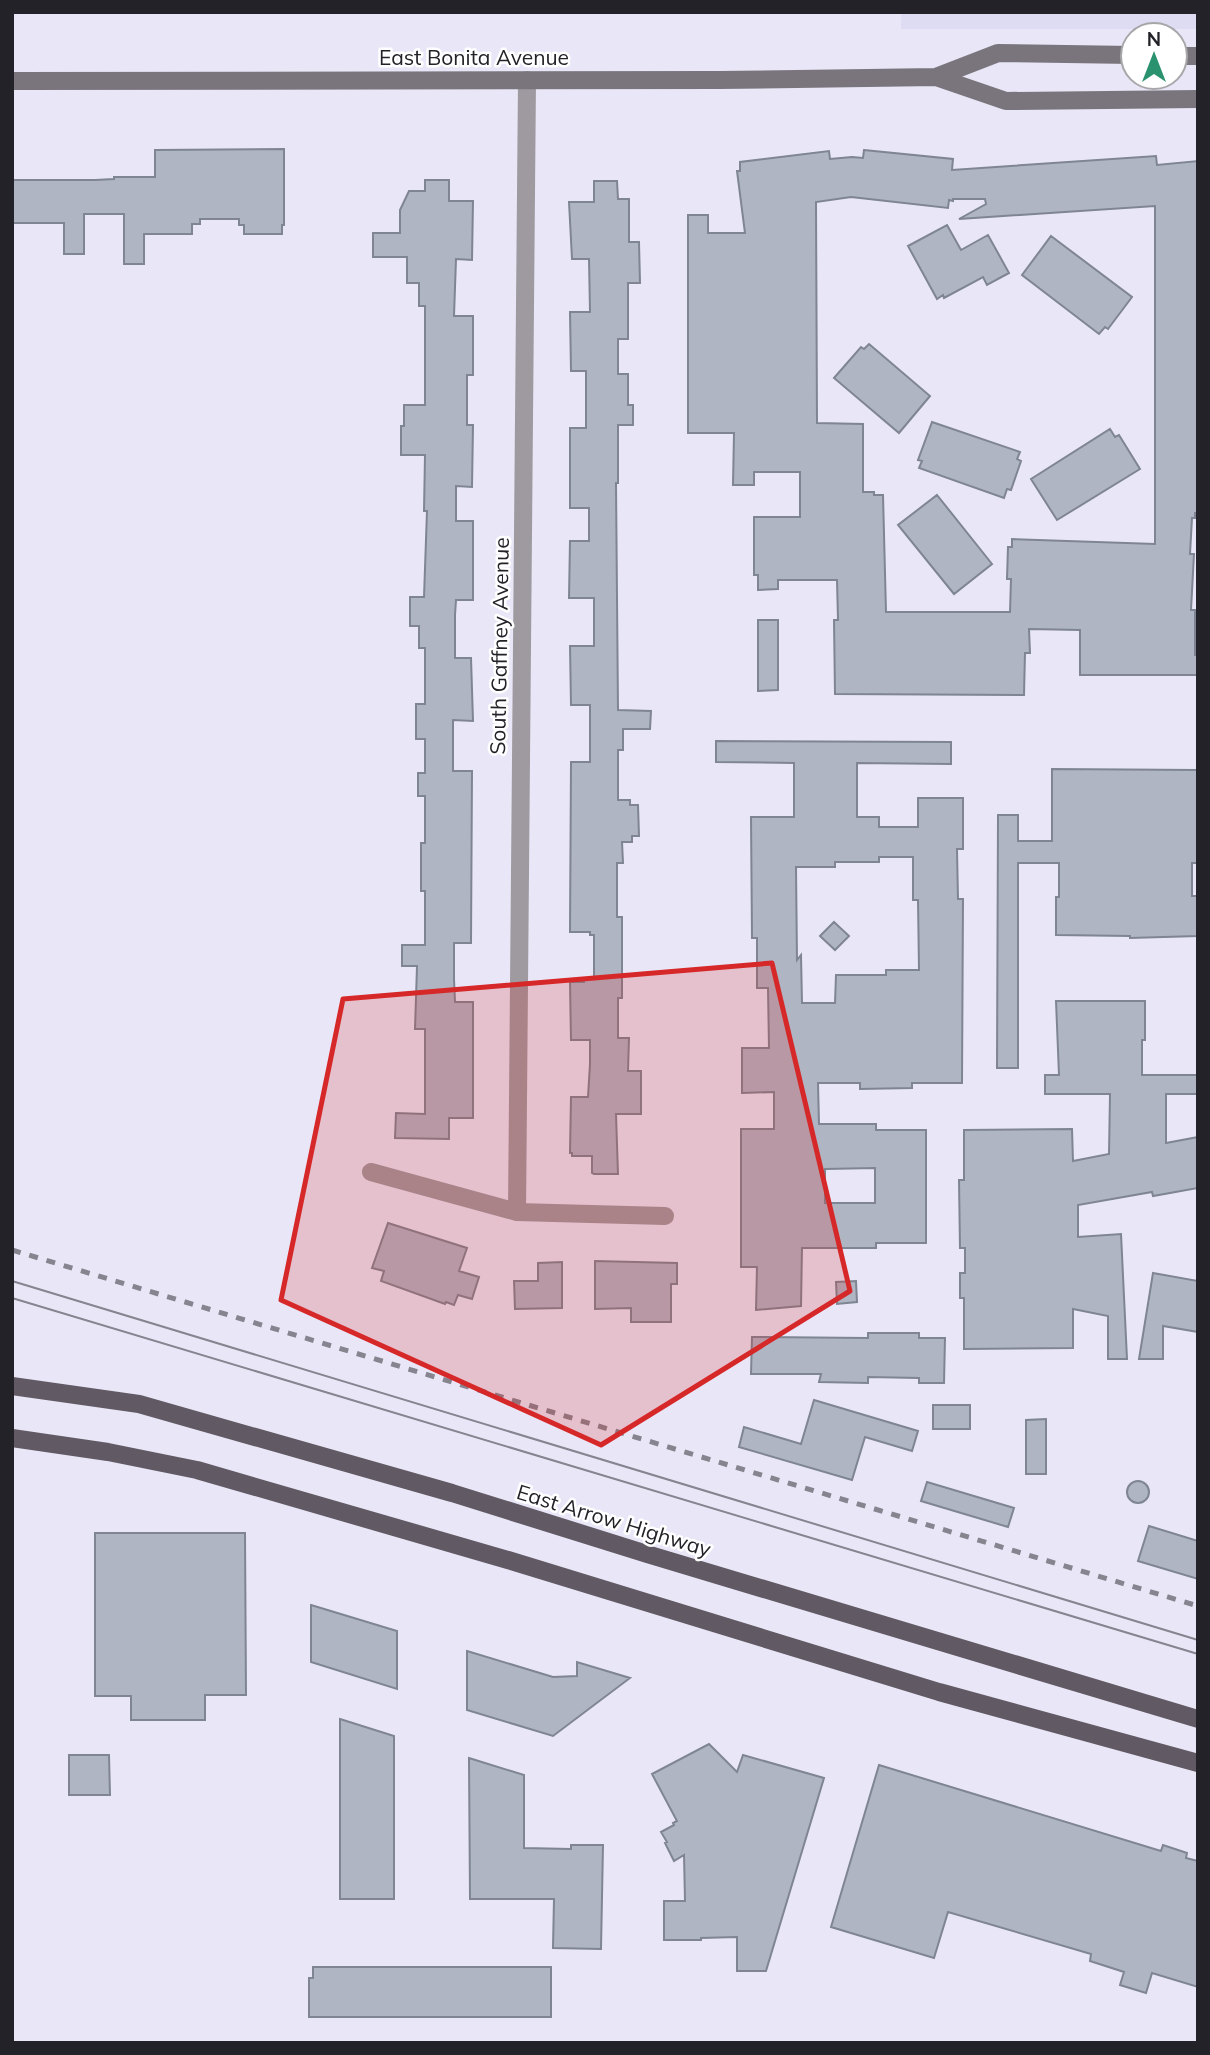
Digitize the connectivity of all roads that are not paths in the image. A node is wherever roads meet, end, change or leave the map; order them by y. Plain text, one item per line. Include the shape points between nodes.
1 (1119, 55) edge
2 (936, 77) junction
3 (527, 80) junction
4 (12, 81) edge
5 (1198, 99) edge
6 (371, 1171) dead end
7 (517, 1212) junction
8 (665, 1216) dead end
9 (12, 1386) edge
10 (12, 1438) edge
11 (1198, 1719) edge
12 (1198, 1763) edge

1 - 2 main road, East Bonita Avenue via 998,53
2 - 3 main road, East Bonita Avenue
2 - 5 main road, East Bonita Avenue via 1006,101
3 - 4 main road, East Bonita Avenue
3 - 7 street, South Gaffney Avenue
6 - 7 street
7 - 8 street
9 - 11 main road, East Arrow Highway via 139,1404 452,1493
10 - 12 main road via 197,1470 939,1692

